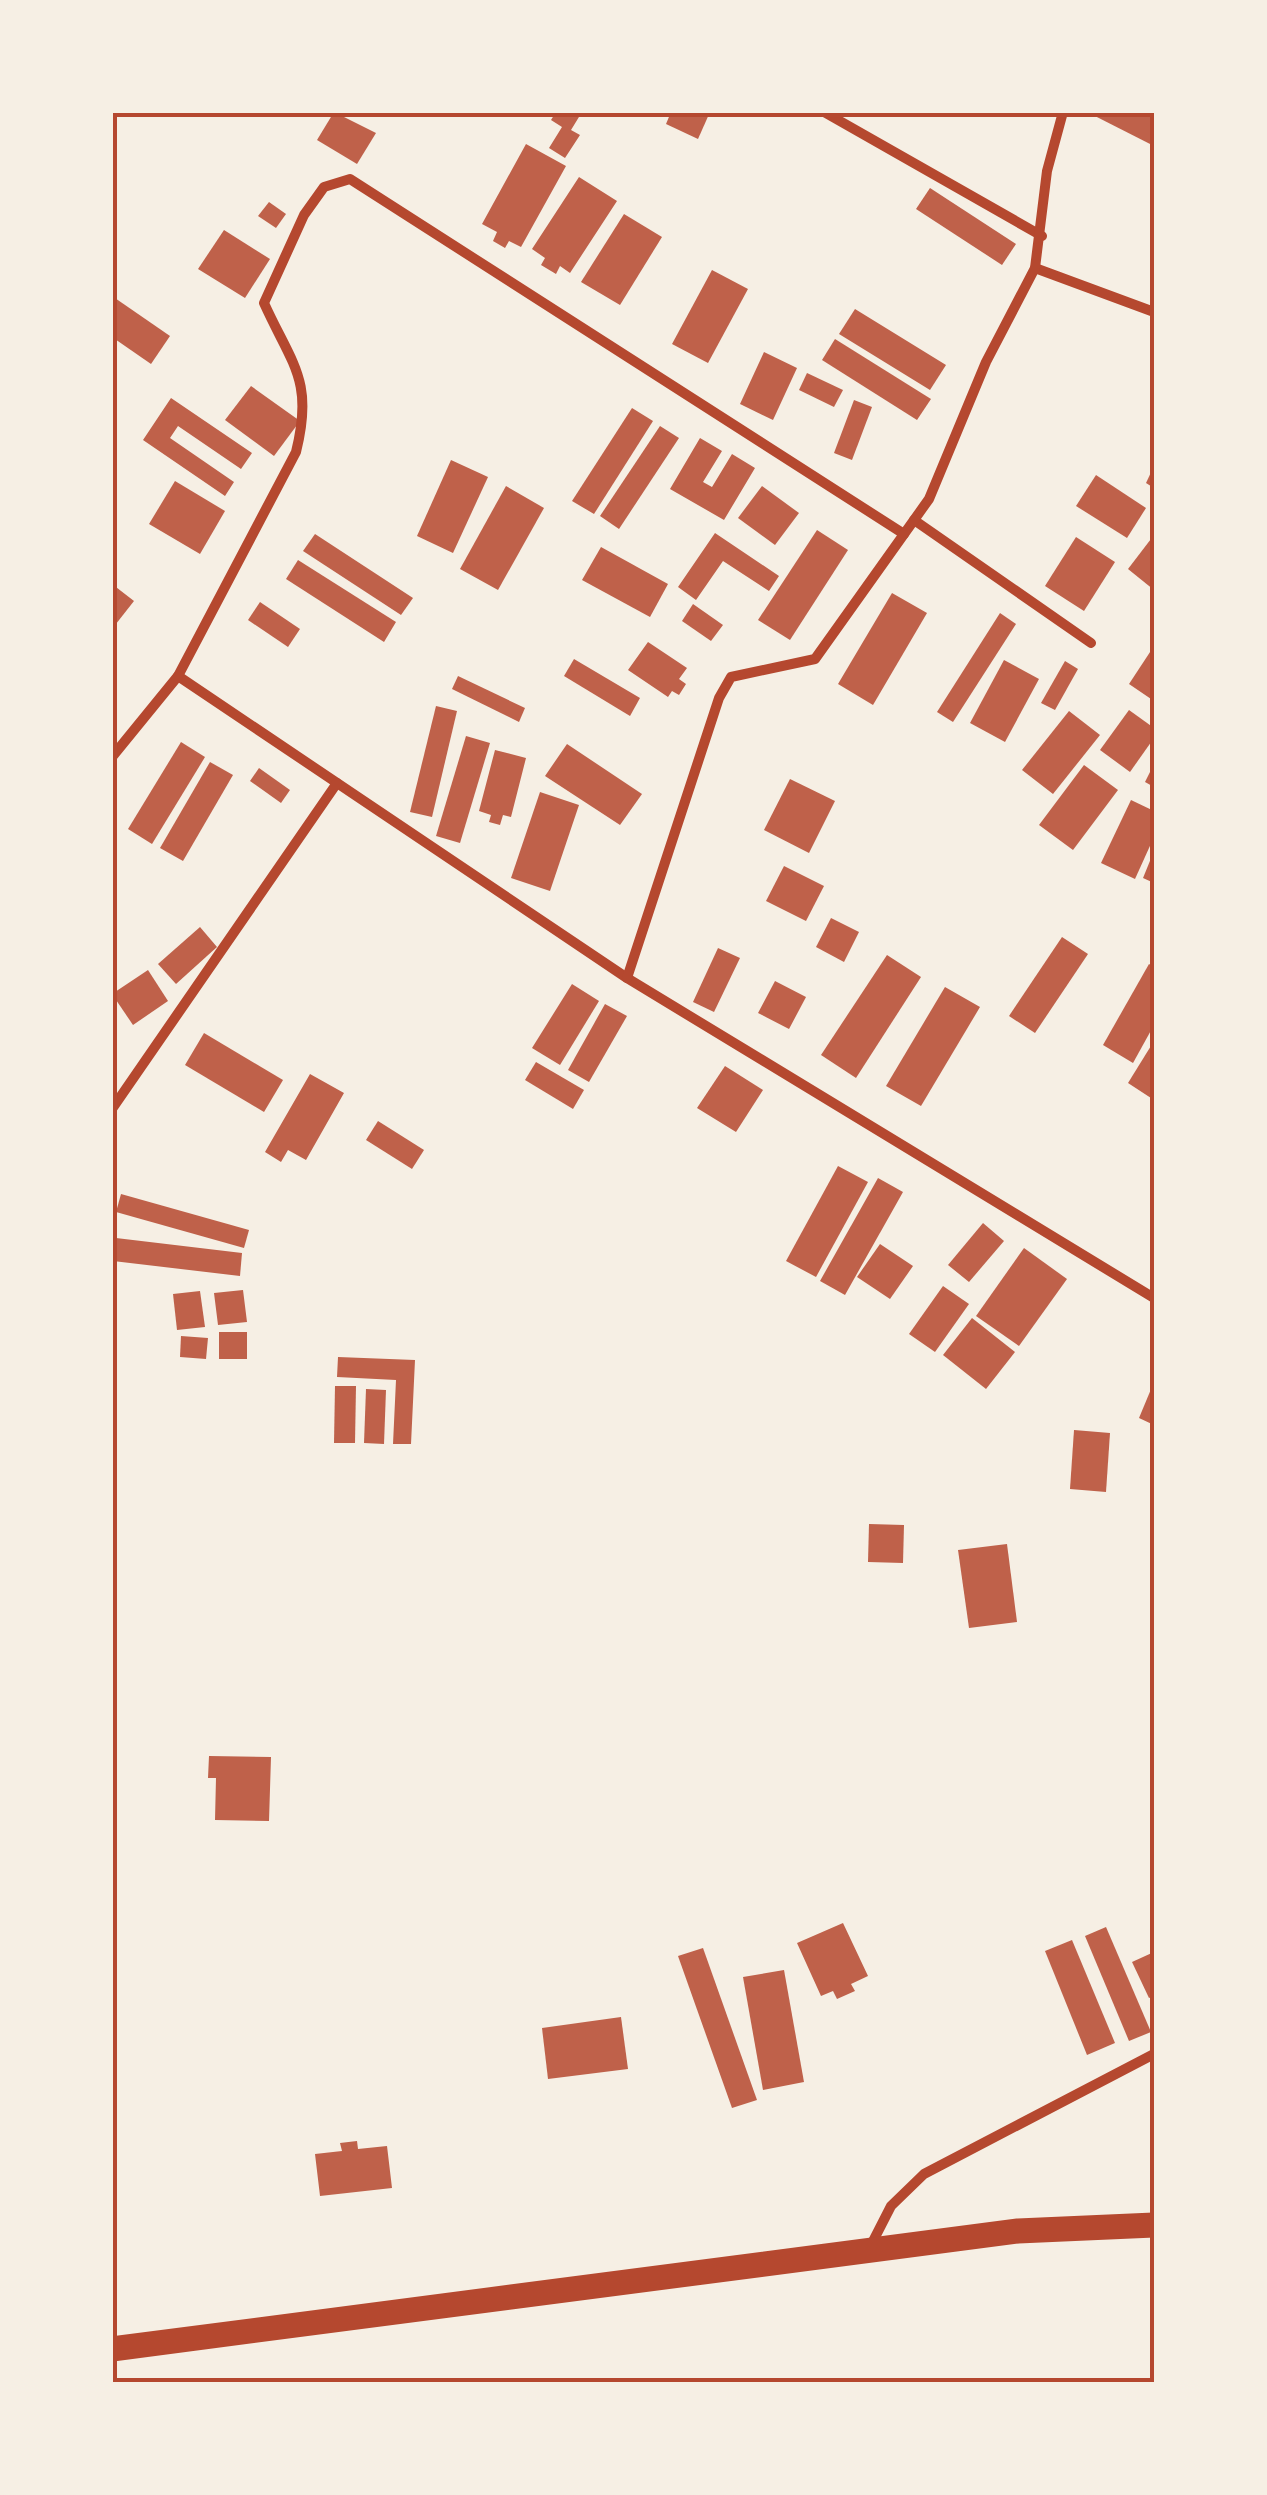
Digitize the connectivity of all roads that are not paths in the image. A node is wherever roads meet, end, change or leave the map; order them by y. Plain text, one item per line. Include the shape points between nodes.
1 (824, 112) edge
2 (1063, 112) edge
3 (1042, 236) junction
4 (1035, 268) junction
5 (1154, 312) edge
6 (914, 520) junction
7 (904, 534) junction
8 (1091, 643) dead end
9 (178, 676) junction
10 (112, 758) edge
11 (337, 783) junction
12 (627, 978) junction
13 (112, 1109) edge
14 (1154, 1298) edge
15 (1154, 2054) edge
16 (1154, 2225) edge
17 (868, 2251) junction
18 (112, 2349) edge

1 - 3 street
2 - 3 street via 1047,171
3 - 4 street
4 - 5 street
4 - 6 street
6 - 7 street
6 - 8 street
7 - 9 street via 350,179 324,187 304,215 264,302 302,380 306,414 296,452
7 - 12 street via 815,659 731,677
9 - 10 street
9 - 11 street
11 - 12 street
11 - 13 street
12 - 14 street
15 - 17 street via 924,2174 891,2206
16 - 17 highway via 1018,2231
17 - 18 highway

